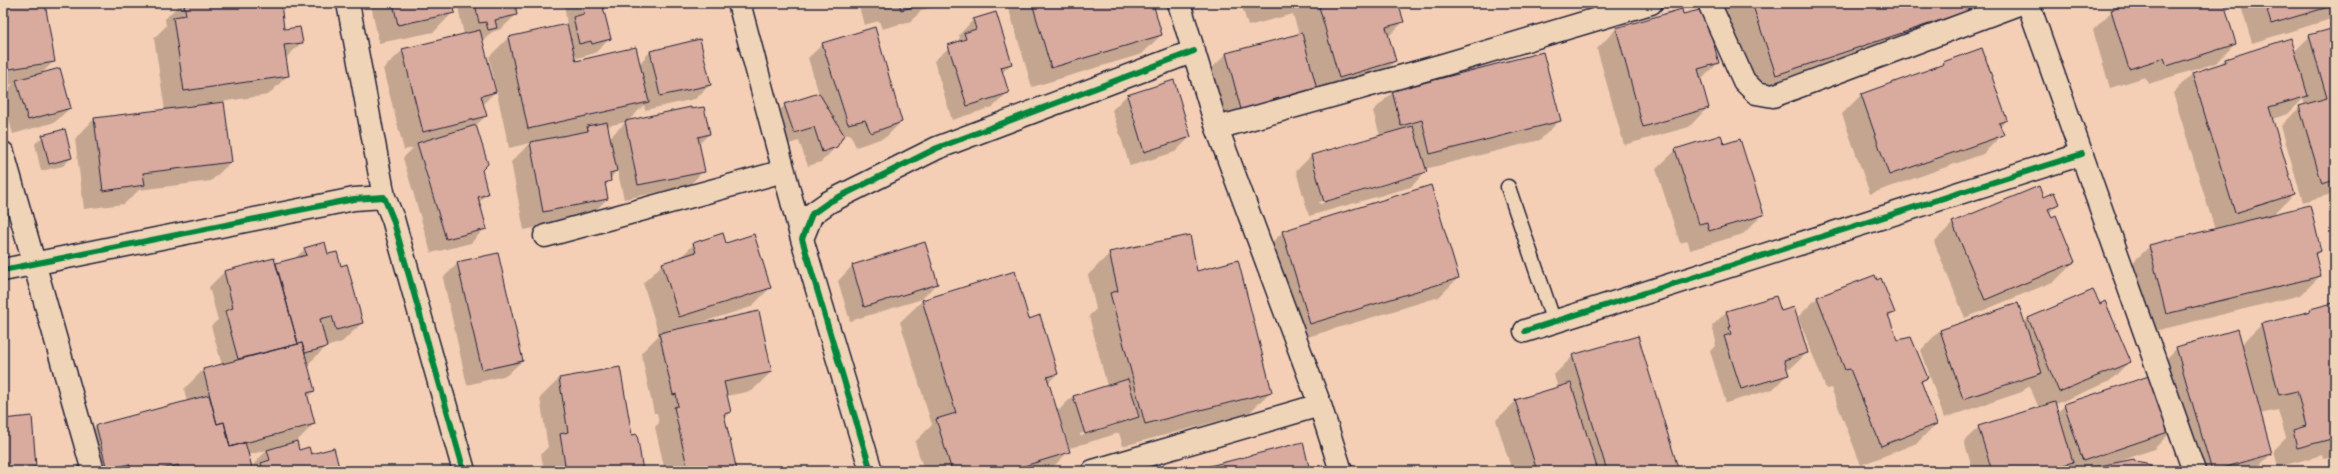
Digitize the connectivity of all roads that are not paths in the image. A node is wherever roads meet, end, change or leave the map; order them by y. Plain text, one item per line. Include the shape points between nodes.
1 (348, 3) edge
2 (739, 3) edge
3 (1179, 3) edge
4 (1651, 3) edge
5 (1709, 3) edge
6 (2021, 3) edge
7 (2028, 3) edge
8 (1194, 51) junction
9 (1217, 128) junction
10 (3, 153) edge
11 (2082, 154) junction
12 (784, 171) junction
13 (1508, 187) dead end
14 (384, 197) junction
15 (545, 236) dead end
16 (802, 239) junction
17 (35, 265) junction
18 (3, 270) edge
19 (1554, 322) junction
20 (1526, 331) dead end
21 (1320, 405) junction
22 (93, 471) edge
23 (464, 471) edge
24 (871, 471) edge
25 (1094, 471) edge
26 (1341, 471) edge
27 (2194, 471) edge

1 - 14 street
2 - 12 street
3 - 8 street
4 - 9 street
5 - 6 street via 1744,81 1756,93 1773,96
7 - 11 street
8 - 9 street
8 - 16 street via 937,148 817,210 812,214
9 - 21 street
10 - 17 street
11 - 19 street
11 - 27 street
12 - 15 street
12 - 16 street
13 - 19 lane
14 - 17 street via 354,199
14 - 23 street via 393,219
16 - 24 street
17 - 18 street
17 - 22 street
19 - 20 street
21 - 25 street
21 - 26 street

